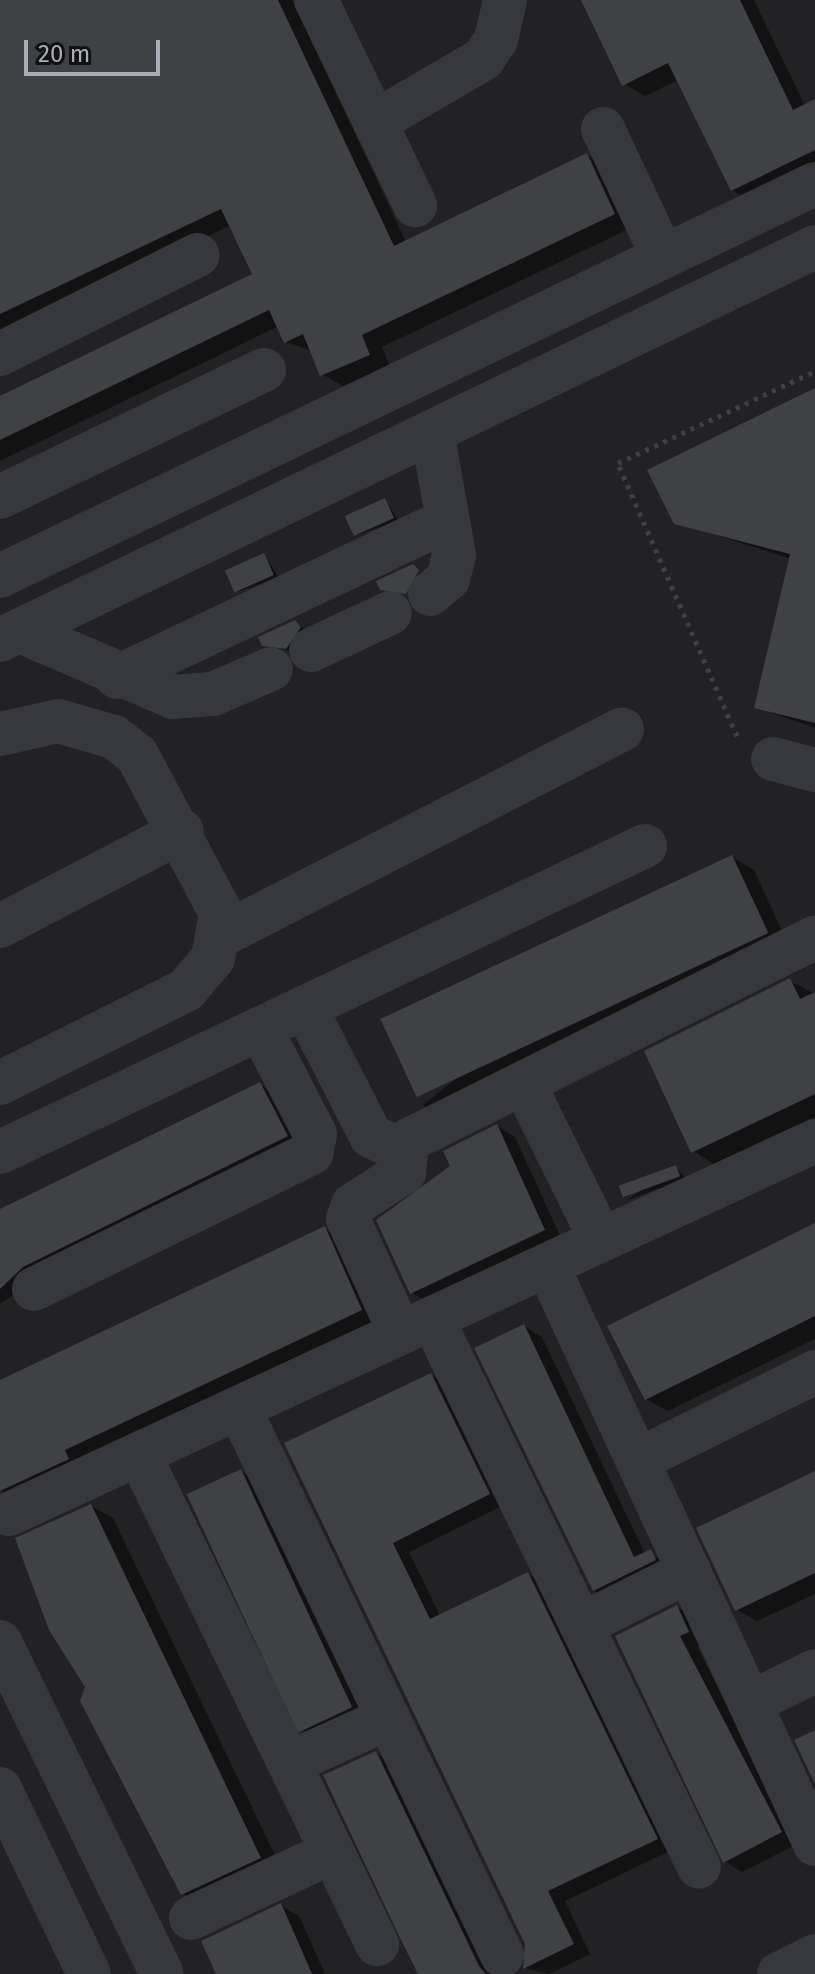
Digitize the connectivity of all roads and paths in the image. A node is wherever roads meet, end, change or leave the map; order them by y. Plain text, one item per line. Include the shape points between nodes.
1 (316, 0) edge
2 (505, 0) edge
3 (375, 122) junction
4 (603, 129) dead end
5 (815, 184) edge
6 (415, 205) dead end
7 (815, 247) edge
8 (198, 255) dead end
9 (663, 257) junction
10 (577, 298) junction
11 (602, 350) junction
12 (0, 354) edge
13 (264, 370) dead end
14 (815, 371) edge
15 (432, 432) junction
16 (0, 497) edge
17 (447, 520) junction
18 (0, 576) edge
19 (430, 594) dead end
20 (390, 613) dead end
21 (10, 636) edge
22 (311, 650) dead end
23 (271, 669) dead end
24 (117, 677) junction
25 (622, 729) dead end
26 (0, 734) edge
27 (773, 759) joint
28 (815, 770) edge
29 (182, 831) junction
30 (645, 846) dead end
31 (0, 926) edge
32 (220, 936) junction
33 (815, 938) edge
34 (305, 1007) junction
35 (260, 1028) junction
36 (0, 1083) edge
37 (525, 1086) junction
38 (815, 1141) edge
39 (407, 1145) junction
40 (0, 1152) edge
41 (601, 1240) junction
42 (547, 1265) junction
43 (34, 1289) dead end
44 (416, 1326) junction
45 (815, 1372) edge
46 (239, 1408) junction
47 (139, 1454) junction
48 (638, 1460) junction
49 (9, 1514) dead end
50 (689, 1571) junction
51 (581, 1625) junction
52 (0, 1642) edge
53 (815, 1671) edge
54 (750, 1703) junction
55 (388, 1718) junction
56 (289, 1763) junction
57 (60, 1765) junction
58 (1, 1792) edge
59 (815, 1844) edge
60 (332, 1852) junction
61 (699, 1867) dead end
62 (191, 1918) dead end
63 (377, 1944) dead end
64 (502, 1955) dead end
65 (815, 1956) edge
66 (89, 1974) edge
67 (162, 1974) edge
68 (779, 1974) edge

1 - 3 street
2 - 3 street via 496,40 483,59
3 - 6 street
4 - 9 street
5 - 9 street
7 - 11 street
8 - 12 street
9 - 10 street
10 - 11 street
10 - 18 street
11 - 15 street
13 - 16 street
14 - 27 path via 618,463 745,755
15 - 17 street
15 - 21 street
17 - 19 street via 453,568
17 - 24 street
20 - 22 street
21 - 24 street
23 - 24 street via 193,698 149,692
25 - 32 street
26 - 29 street via 58,721 114,737 155,777
27 - 28 street
29 - 31 street
29 - 32 street via 214,892
30 - 34 street
32 - 36 street via 213,958 186,990
33 - 37 street
34 - 35 street
34 - 39 street via 371,1136
35 - 40 street
35 - 43 street via 315,1134 311,1153
37 - 39 street
37 - 41 street
38 - 41 street
39 - 44 street via 404,1172 353,1205 348,1219
41 - 42 street
42 - 44 street
42 - 48 street
44 - 46 street
44 - 51 street
45 - 48 street
46 - 47 street
46 - 55 street
47 - 49 street
47 - 56 street
48 - 50 street
50 - 51 street
50 - 54 street
51 - 61 street
52 - 57 street
53 - 54 street
54 - 59 street
55 - 56 street
55 - 64 street
56 - 60 street
57 - 58 street
57 - 67 street
58 - 66 street
60 - 62 street
60 - 63 street
65 - 68 street

